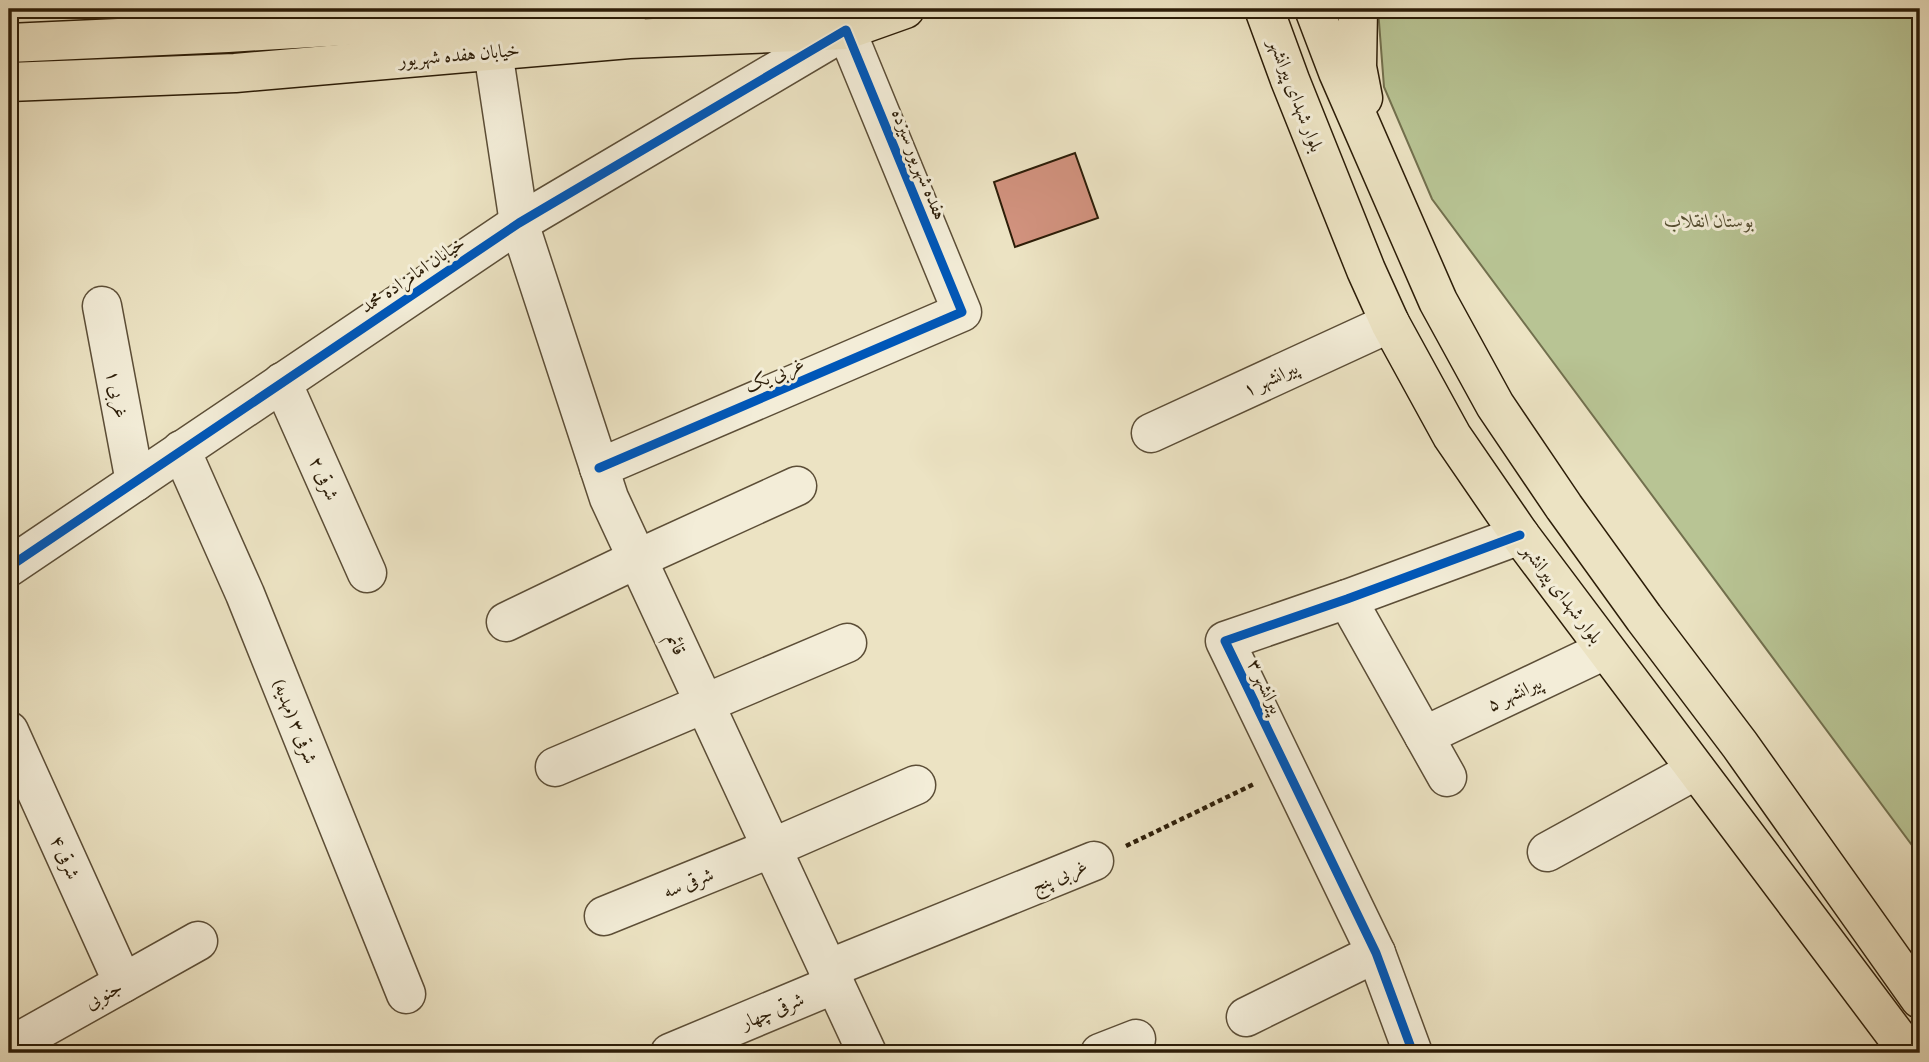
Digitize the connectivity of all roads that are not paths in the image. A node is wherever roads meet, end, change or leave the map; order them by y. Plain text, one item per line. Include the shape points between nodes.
1 (619, 9) edge
2 (629, 9) edge
3 (905, 9) edge
4 (1314, 9) edge
5 (1358, 9) edge
6 (1262, 11) edge
7 (226, 21) edge
8 (846, 30) junction
9 (9, 43) edge
10 (493, 51) junction
11 (9, 82) edge
12 (1373, 155) junction
13 (519, 223) junction
14 (102, 306) dead end
15 (962, 312) joint
16 (1390, 323) junction
17 (282, 382) junction
18 (1151, 433) dead end
19 (181, 450) junction
20 (599, 468) junction
21 (135, 482) junction
22 (797, 486) dead end
23 (1520, 536) junction
24 (637, 559) junction
25 (9, 567) edge
26 (367, 573) dead end
27 (1347, 599) junction
28 (506, 622) dead end
29 (847, 643) dead end
30 (1605, 650) junction
31 (705, 704) junction
32 (9, 730) edge
33 (1424, 736) junction
34 (555, 767) dead end
35 (1696, 770) junction
36 (1447, 777) dead end
37 (916, 785) dead end
38 (772, 848) junction
39 (1547, 852) dead end
40 (1094, 861) road end
41 (604, 916) dead end
42 (198, 941) dead end
43 (1376, 953) junction
44 (831, 976) junction
45 (123, 983) junction
46 (406, 994) dead end
47 (1920, 999) edge
48 (1246, 1017) dead end
49 (1136, 1039) dead end
50 (9, 1047) edge
51 (670, 1053) edge
52 (867, 1053) edge
53 (1100, 1053) edge
54 (1413, 1053) edge
55 (1909, 1053) edge

1 - 2 main road
1 - 7 main road
3 - 8 main road, خیابان هفده شهریور
4 - 12 main road
5 - 12 main road via 1357,67
6 - 16 main road, بلوار شهدای پیرانشهر
7 - 9 main road
8 - 10 main road, خیابان هفده شهریور via 629,39
8 - 13 street, خیابان امامزاده محمد
8 - 15 street, هفده شهریور سیزده
10 - 11 main road, خیابان هفده شهریور via 235,73
10 - 13 street, قائم
12 - 47 main road via 1437,301 1495,405
13 - 17 street, خیابان امامزاده محمد
13 - 20 street, قائم
14 - 21 street, غربی ۱
15 - 20 street, غربی یک
16 - 18 street, پیرانشهر ۱
16 - 23 main road, بلوار شهدای پیرانشهر via 1452,436
17 - 19 street, خیابان امامزاده محمد
17 - 26 street, شرقی ۲
19 - 21 street, خیابان امامزاده محمد
19 - 46 street, شرقی ۳ (مهدیه) via 245,594
20 - 24 street, قائم
21 - 25 street, خیابان امامزاده محمد
22 - 24 street
23 - 27 street, پیرانشهر ۳
23 - 30 main road, بلوار شهدای پیرانشهر
24 - 28 street
24 - 31 street, قائم
27 - 33 street
27 - 43 street, پیرانشهر ۳ via 1225,641
29 - 31 street
30 - 33 street, پیرانشهر ۵
30 - 35 main road, بلوار شهدای پیرانشهر
31 - 34 street
31 - 38 street, قائم
32 - 45 street, شرقی ۴
33 - 36 street
35 - 39 street
35 - 55 main road, بلوار شهدای پیرانشهر
37 - 38 street, شرقی سه
38 - 41 street, شرقی سه
38 - 44 street, قائم
40 - 44 street, غربی پنج
42 - 45 street, جنوبی
43 - 48 street
43 - 54 street, پیرانشهر ۳
44 - 51 street, شرقی چهار
44 - 52 street, قائم
45 - 50 street, جنوبی
49 - 53 street

